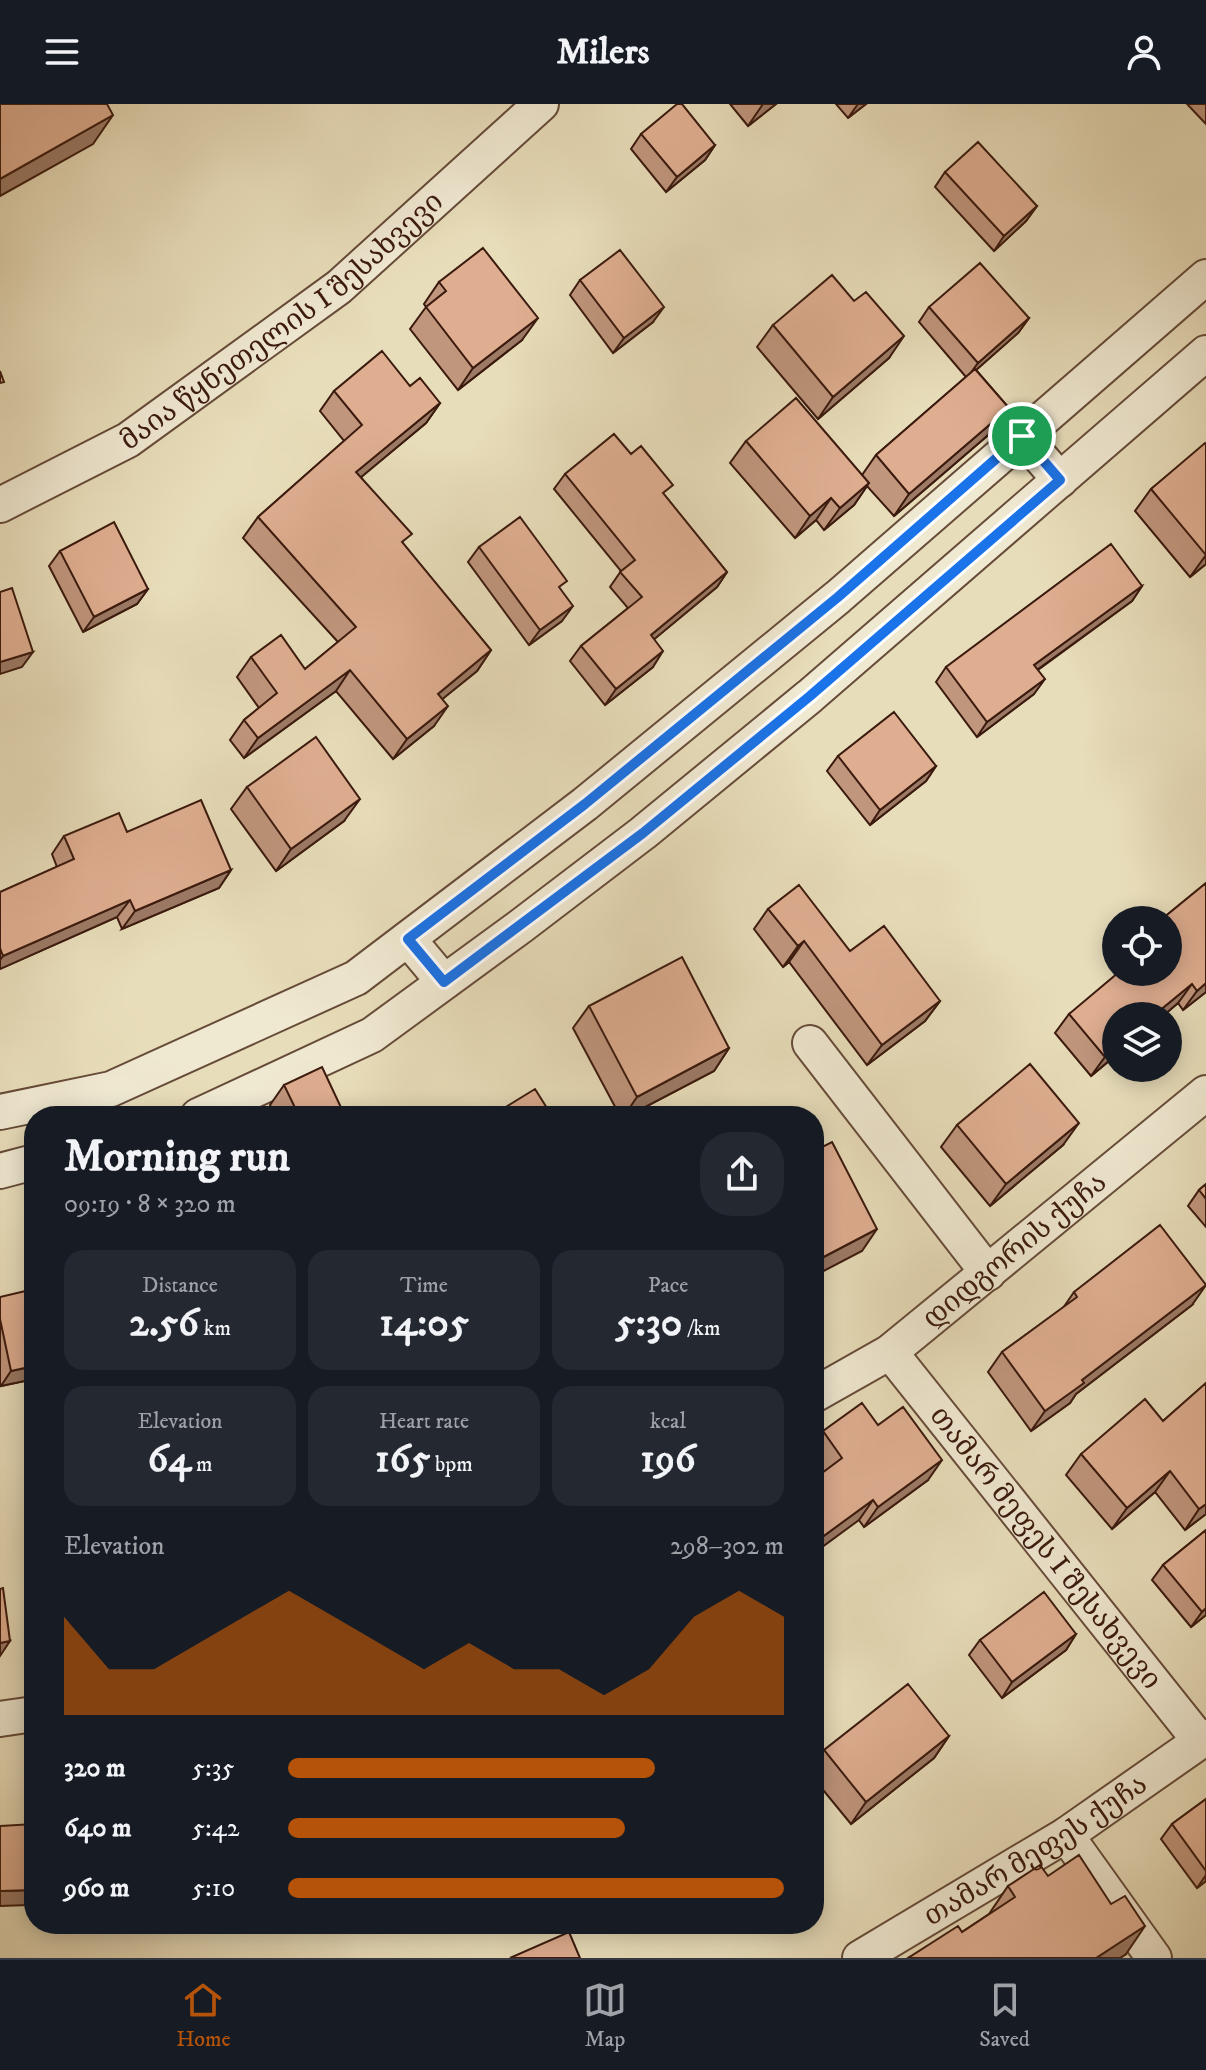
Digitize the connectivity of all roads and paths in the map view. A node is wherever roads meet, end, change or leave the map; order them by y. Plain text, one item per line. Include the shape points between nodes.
1 (541, 104) edge
2 (1206, 277) edge
3 (1206, 353) edge
4 (1022, 436) junction
5 (1060, 480) junction
6 (0, 505) edge
7 (408, 939) junction
8 (444, 982) junction
9 (810, 1043) dead end
10 (1206, 1093) edge
11 (29, 1106) edge
12 (219, 1106) edge
13 (24, 1107) edge
14 (0, 1112) edge
15 (24, 1165) edge
16 (0, 1171) edge
17 (988, 1273) junction
18 (890, 1352) junction
19 (824, 1389) edge
20 (24, 1715) edge
21 (0, 1719) edge
22 (1203, 1739) edge
23 (1066, 1835) junction
24 (860, 1958) edge
25 (1154, 1958) edge

1 - 6 street, მაია წყნეთელის I შესახვევი via 339,287 128,440
2 - 4 street
3 - 5 street
4 - 5 street
4 - 7 street via 766,656
5 - 8 street via 643,833
7 - 8 street
7 - 11 street via 356,978 111,1089
8 - 12 street via 372,1035
9 - 17 street
10 - 17 street, დიდგორის ქუჩა
13 - 14 street
15 - 16 street
17 - 18 street, დიდგორის ქუჩა
18 - 19 street, დიდგორის ქუჩა
18 - 22 street, თამარ მეფეს I შესახვევი
20 - 21 street
22 - 23 street, თამარ მეფეს ქუჩა
23 - 24 street, თამარ მეფეს ქუჩა
23 - 25 street

